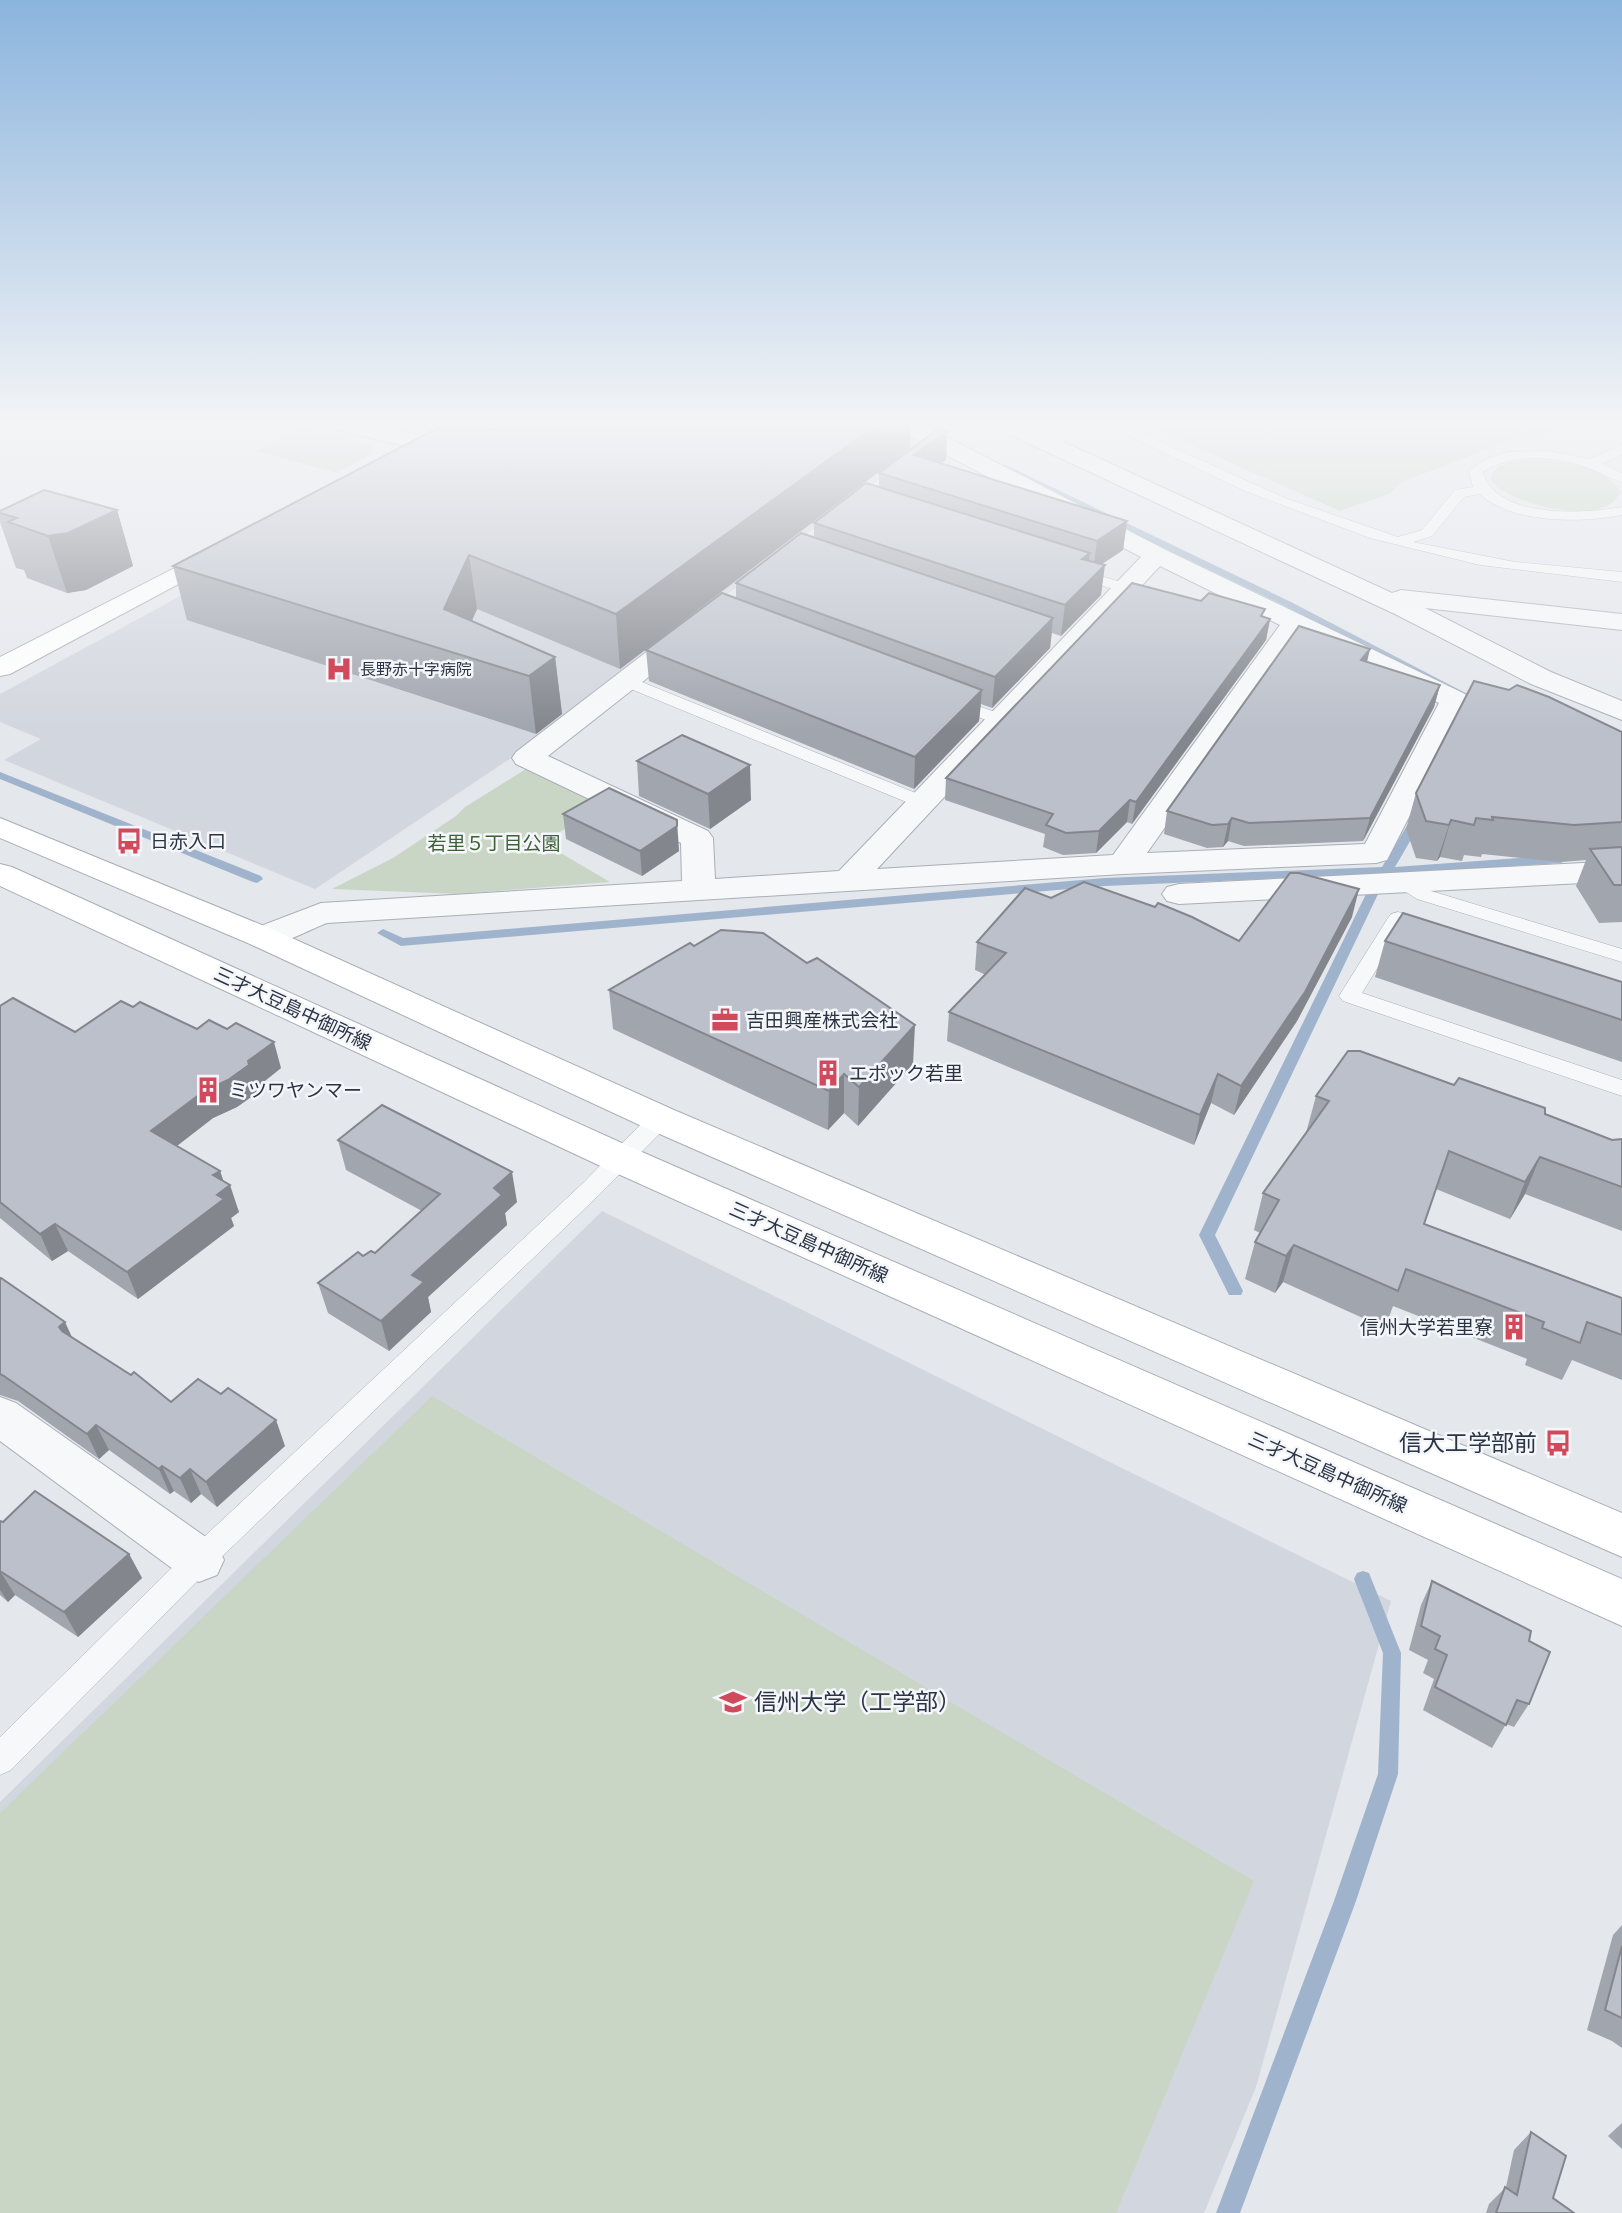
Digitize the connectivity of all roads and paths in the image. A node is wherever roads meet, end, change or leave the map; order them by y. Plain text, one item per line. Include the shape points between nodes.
1 (1088, 523) edge
2 (1219, 523) edge
3 (1338, 523) edge
4 (1435, 523) edge
5 (241, 540) edge
6 (1400, 541) junction
7 (1157, 555) junction
8 (1059, 566) edge
9 (1622, 578) edge
10 (1125, 588) junction
11 (1375, 595) junction
12 (704, 621) edge
13 (1296, 621) junction
14 (1622, 622) edge
15 (4, 663) edge
16 (627, 681) junction
17 (935, 696) edge
18 (1622, 711) edge
19 (1000, 720) junction
20 (922, 802) junction
21 (0, 827) edge
22 (1124, 864) junction
23 (1622, 871) edge
24 (0, 874) edge
25 (849, 880) junction
26 (1402, 883) junction
27 (699, 889) junction
28 (1179, 894) dead end
29 (1398, 918) edge
30 (262, 937) junction
31 (1622, 956) edge
32 (1622, 1088) edge
33 (660, 1119) junction
34 (621, 1159) junction
35 (0, 1416) edge
36 (1622, 1536) edge
37 (199, 1560) junction
38 (1622, 1603) edge
39 (0, 1759) edge

1 - 7 street
2 - 11 street
3 - 6 lane
4 - 6 lane via 1427,533
5 - 15 main road
6 - 9 lane via 1447,554
7 - 10 street
7 - 13 street
8 - 10 lane
10 - 19 street via 1063,645
11 - 14 street
11 - 18 street via 1541,678
12 - 16 street
13 - 22 street
13 - 22 street via 1455,700 1376,853
16 - 20 lane
16 - 27 street via 527,758 697,838
17 - 19 lane
19 - 20 street
20 - 25 street
21 - 30 main road
22 - 25 street
23 - 26 street
24 - 34 main road, 三才大豆島中御所線
25 - 27 street
26 - 28 street
26 - 31 lane via 1423,895
27 - 30 street via 321,914
29 - 32 lane via 1350,996
30 - 33 main road
33 - 34 lane
33 - 36 main road
34 - 37 lane
34 - 38 main road, 三才大豆島中御所線
35 - 37 street
37 - 39 lane

